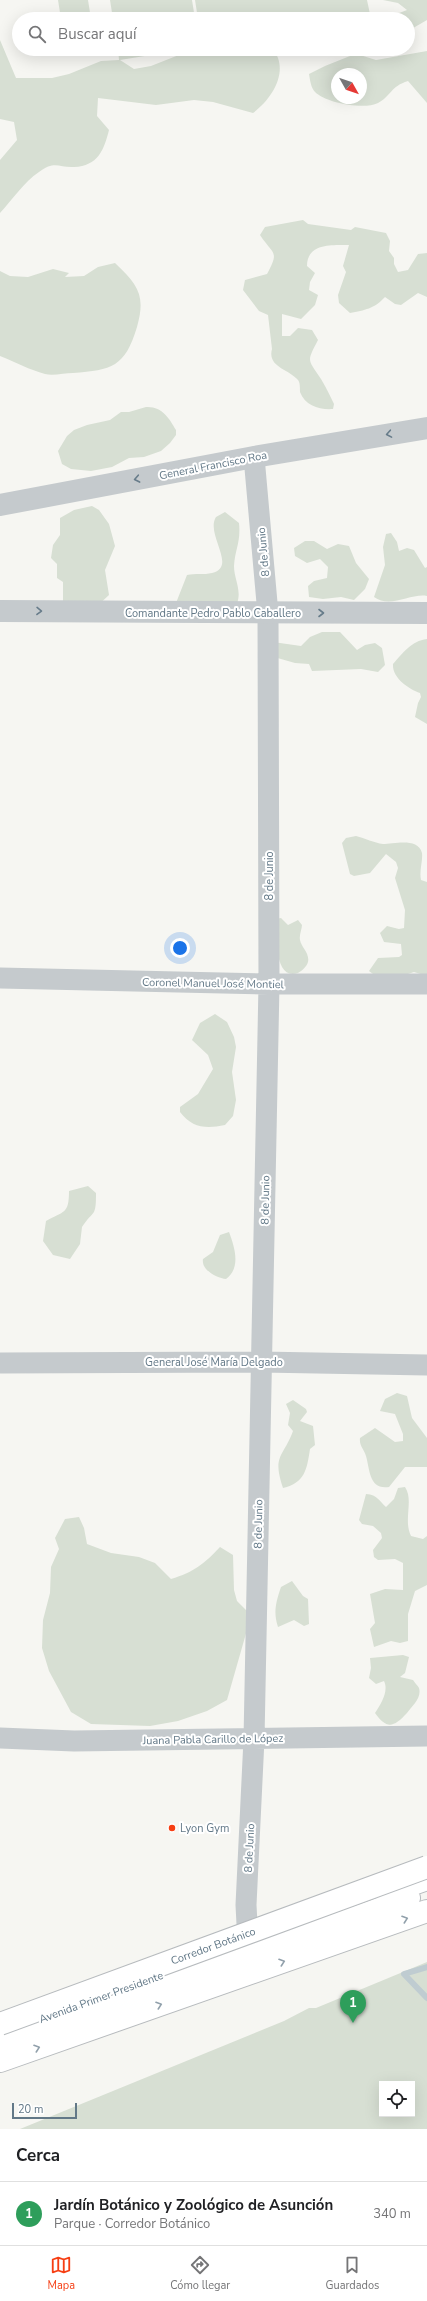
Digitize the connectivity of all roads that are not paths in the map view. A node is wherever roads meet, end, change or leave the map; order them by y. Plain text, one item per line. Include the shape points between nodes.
1 (427, 428) edge
2 (254, 457) junction
3 (0, 505) edge
4 (0, 611) edge
5 (427, 613) edge
6 (268, 614) junction
7 (0, 978) edge
8 (269, 984) junction
9 (427, 984) edge
10 (0, 1362) edge
11 (261, 1362) junction
12 (427, 1365) edge
13 (427, 1736) edge
14 (0, 1738) edge
15 (254, 1739) junction
16 (427, 1867) edge
17 (427, 1879) edge
18 (427, 1892) edge
19 (427, 1911) edge
20 (248, 1943) junction
21 (0, 2024) edge
22 (0, 2034) edge
23 (0, 2045) edge
24 (0, 2061) edge

1 -> 2 street, General Francisco Roa
2 -> 3 street, General Francisco Roa
2 - 6 street, 8 de Junio
4 -> 6 street, Comandante Pedro Pablo Caballero
6 -> 5 street, Comandante Pedro Pablo Caballero
6 - 8 street, 8 de Junio
7 - 8 street, Coronel Manuel José Montiel
8 - 9 street, Coronel Manuel José Montiel
8 - 11 street, 8 de Junio
10 - 11 street, General José María Delgado
11 - 12 street, General José María Delgado
11 - 15 street, 8 de Junio
13 - 15 street, Juana Pabla Carillo de López
14 - 15 street, Juana Pabla Carillo de López via 74,1741
15 - 20 street, 8 de Junio via 246,1905
16 - 21 highway, Corredor Botánico, bridge
17 - 20 highway, Avenida Primer Presidente
18 - 23 highway, Avenida Primer Presidente
24 -> 19 highway
20 - 22 highway, Avenida Primer Presidente

